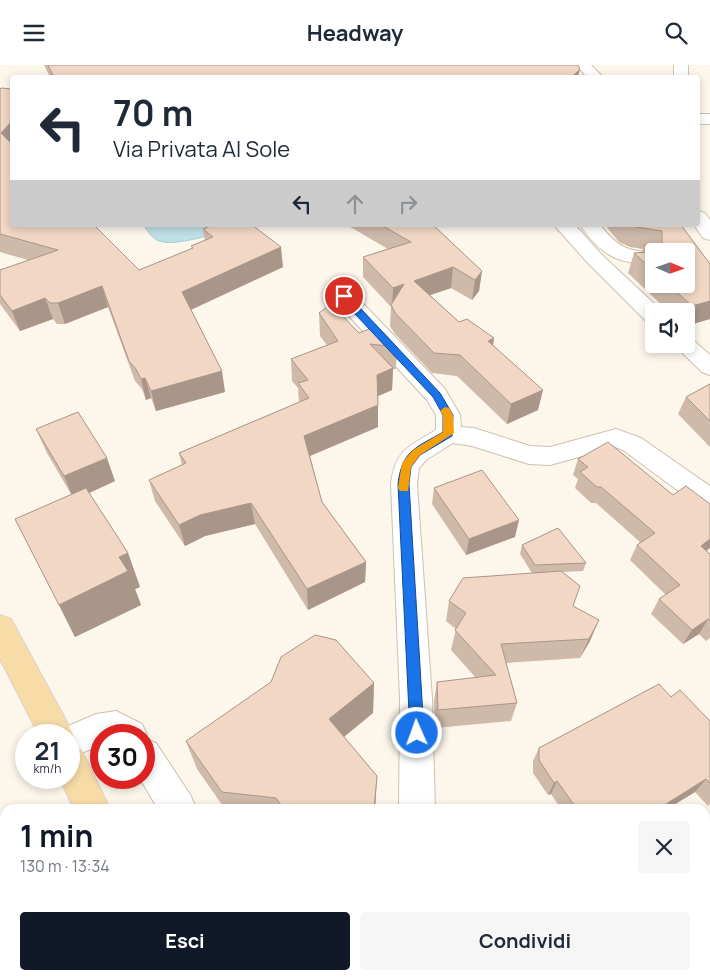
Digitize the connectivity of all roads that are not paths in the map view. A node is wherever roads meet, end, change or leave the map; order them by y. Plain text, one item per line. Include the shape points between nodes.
1 (583, 65) edge
2 (594, 75) edge
3 (700, 220) edge
4 (566, 227) edge
5 (592, 227) edge
6 (710, 234) edge
7 (645, 258) edge
8 (344, 296) dead end
9 (645, 308) edge
10 (694, 353) edge
11 (710, 367) edge
12 (449, 433) junction
13 (710, 500) edge
14 (0, 628) edge
15 (50, 724) edge
16 (155, 772) edge
17 (80, 784) edge
18 (90, 804) edge
19 (175, 804) edge
20 (418, 804) edge

1 - 2 street
3 - 6 street
4 - 9 street
5 - 7 street via 606,246 620,255
8 - 12 street via 437,395 448,415
10 - 11 street
12 - 13 street via 474,437 529,455 550,457 616,439 632,444
12 - 20 street via 417,453 406,466 404,484 416,699
14 - 15 main road
16 - 19 street
17 - 18 main road

